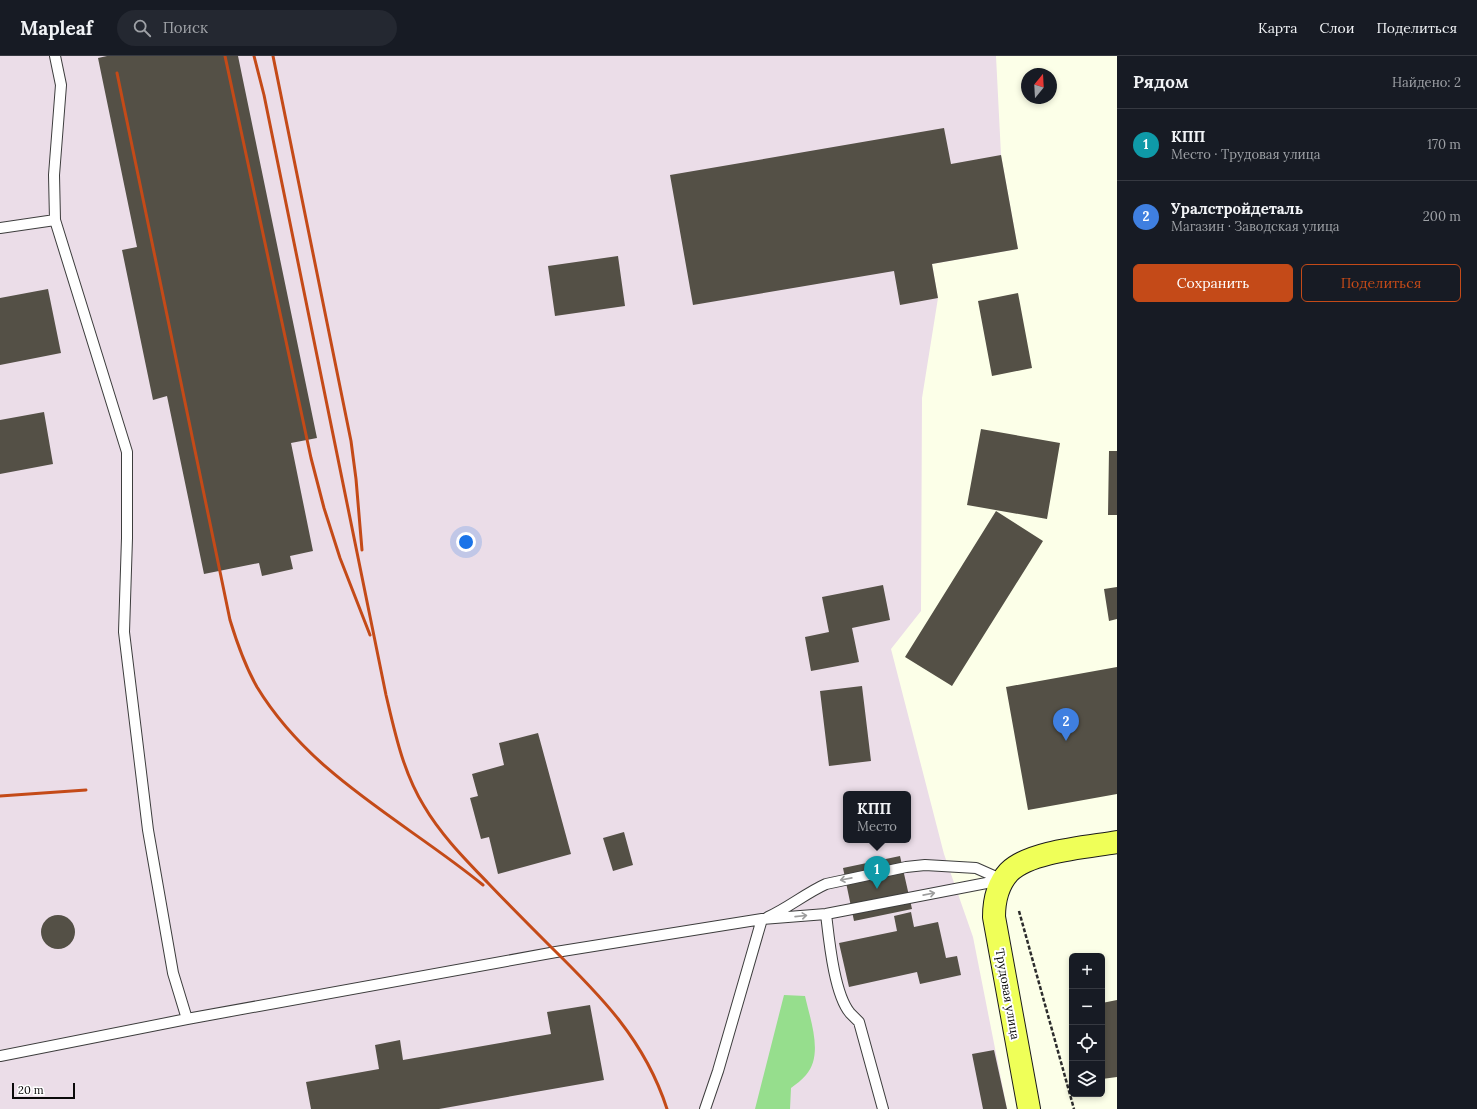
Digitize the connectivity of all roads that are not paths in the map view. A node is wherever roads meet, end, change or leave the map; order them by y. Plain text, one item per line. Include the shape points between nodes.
1 (55, 56) edge
2 (55, 220) junction
3 (0, 228) edge
4 (1117, 842) edge
5 (1003, 880) junction
6 (826, 914) junction
7 (762, 919) junction
8 (188, 1019) junction
9 (0, 1056) edge
10 (705, 1109) edge
11 (883, 1109) edge
12 (1028, 1109) edge

1 - 2 lane via 61,85 54,175
2 - 3 lane
2 - 8 lane via 127,452 124,632 148,830 173,973
4 - 5 main road via 1035,857 1017,866
6 -> 5 lane
5 -> 7 lane via 976,868 906,867 826,884
5 - 12 main road, Трудовая улица via 996,896 994,917
7 -> 6 lane
6 - 11 lane via 830,949 838,983 843,1000 859,1022
7 - 8 lane via 556,952
7 - 10 lane
8 - 9 lane

